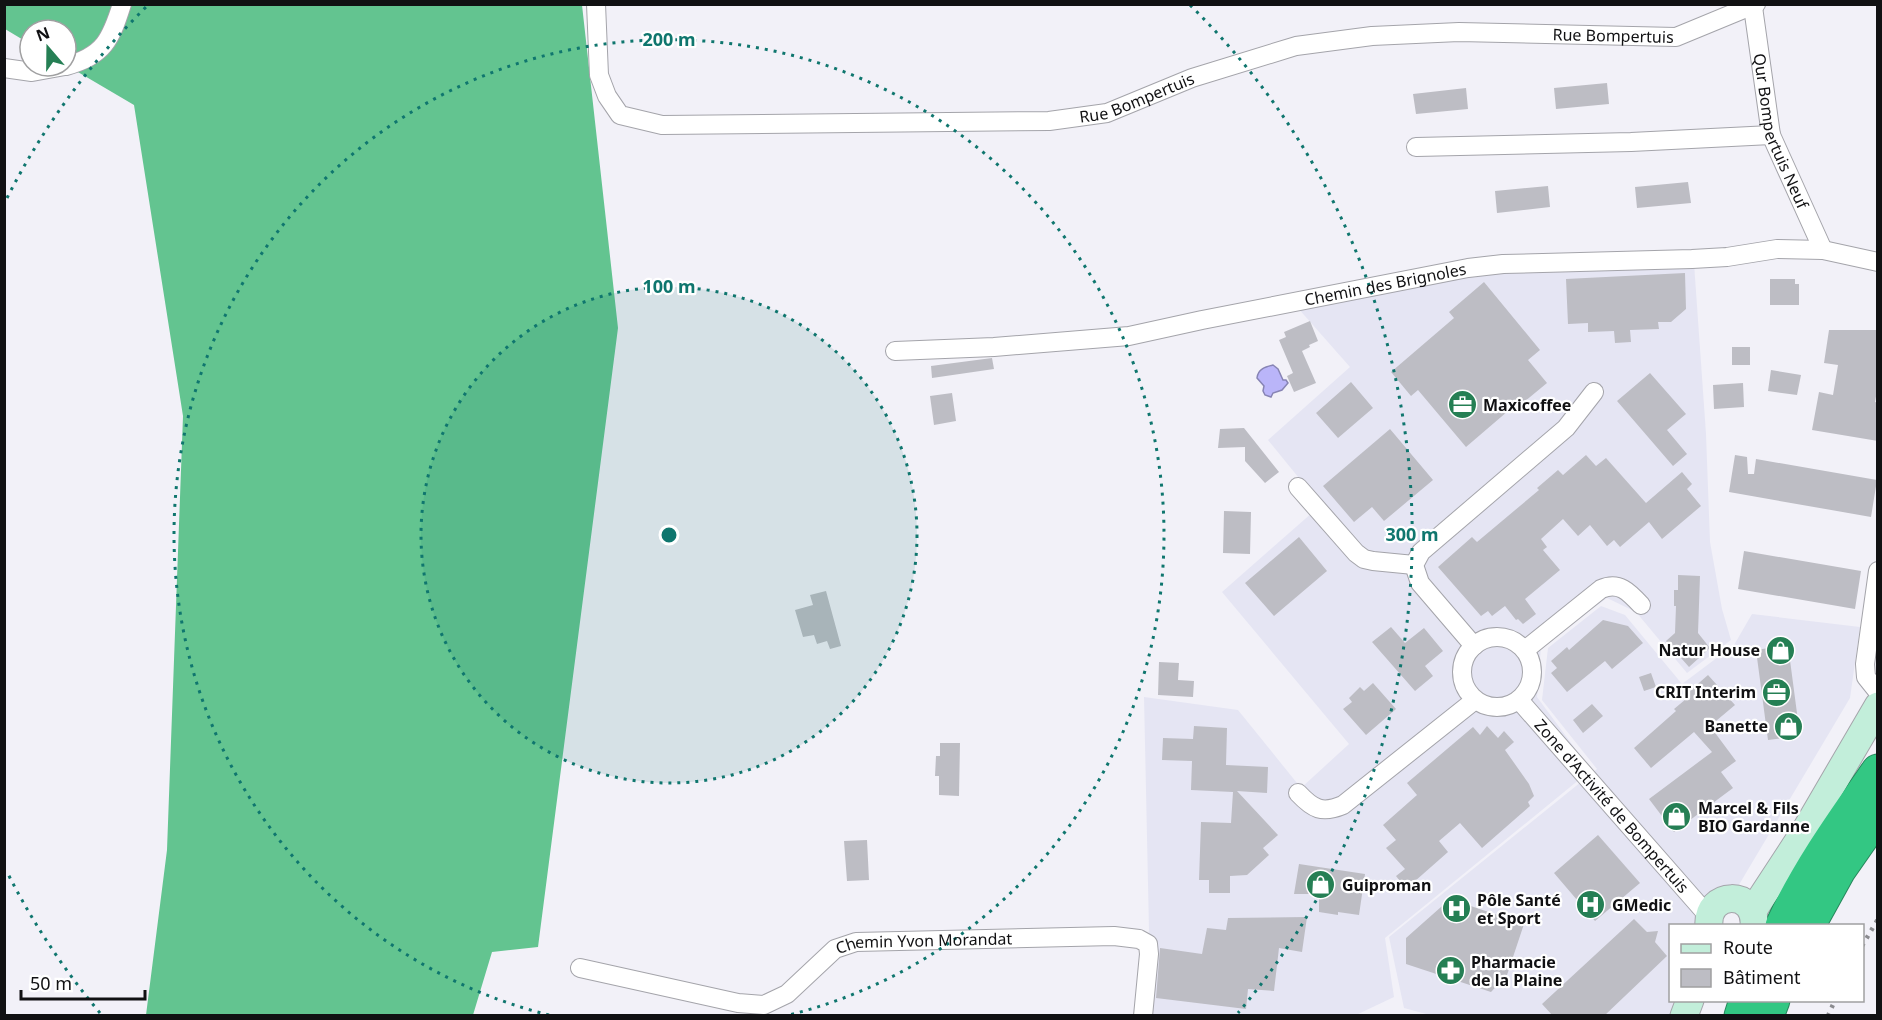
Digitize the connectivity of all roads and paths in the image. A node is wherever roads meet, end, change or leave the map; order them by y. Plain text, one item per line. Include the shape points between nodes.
1 (122, 4) edge
2 (596, 4) edge
3 (1755, 6) edge
4 (78, 63) edge
5 (1771, 135) junction
6 (1416, 147) dead end
7 (1823, 250) junction
8 (1878, 262) edge
9 (895, 351) dead end
10 (1594, 393) dead end
11 (1298, 487) dead end
12 (1414, 566) junction
13 (1878, 571) edge
14 (1641, 605) dead end
15 (1474, 646) junction
16 (1525, 650) junction
17 (1878, 692) edge
18 (1475, 700) junction
19 (1519, 700) junction
20 (1878, 706) edge
21 (1878, 724) edge
22 (1878, 771) edge
23 (1298, 793) dead end
24 (1827, 795) junction
25 (1878, 814) edge
26 (1748, 912) edge
27 (1707, 918) edge
28 (1783, 924) edge
29 (1809, 924) edge
30 (580, 968) dead end
31 (1143, 1016) edge

1 - 4 street via 106,44
2 - 3 street, Rue Bompertuis via 599,75 607,96 620,115 662,125 1049,121 1107,113 1192,78 1296,46 1372,36 1459,33 1676,37
3 - 5 street, Qur Bompertuis Neuf
5 - 6 street
5 - 7 street, Qur Bompertuis Neuf
7 - 8 street, Chemin des Brignoles
7 - 9 street, Chemin des Brignoles via 1777,249 1692,259 1491,265 1130,336
10 - 12 street via 1566,428 1421,552
11 - 12 street via 1364,559
12 - 15 street via 1420,583
13 - 17 street via 1865,664 1866,676
14 - 16 street via 1628,591 1607,586
15 - 16 street via 1494,637 1516,642
15 - 18 street via 1467,653 1461,673
16 - 19 street via 1533,670 1532,682
18 - 19 street via 1497,708
18 - 23 street via 1343,805 1321,810
19 - 27 street, Zone d'Activité de Bompertuis
20 - 24 street
21 - 24 street
22 - 28 highway via 1837,830
24 - 26 street
25 - 29 highway via 1839,870
26 - 27 street via 1727,898 1716,904
30 - 31 street, Chemin Yvon Morandat via 738,1003 764,1005 787,994 835,949 856,942 1114,936 1148,944

